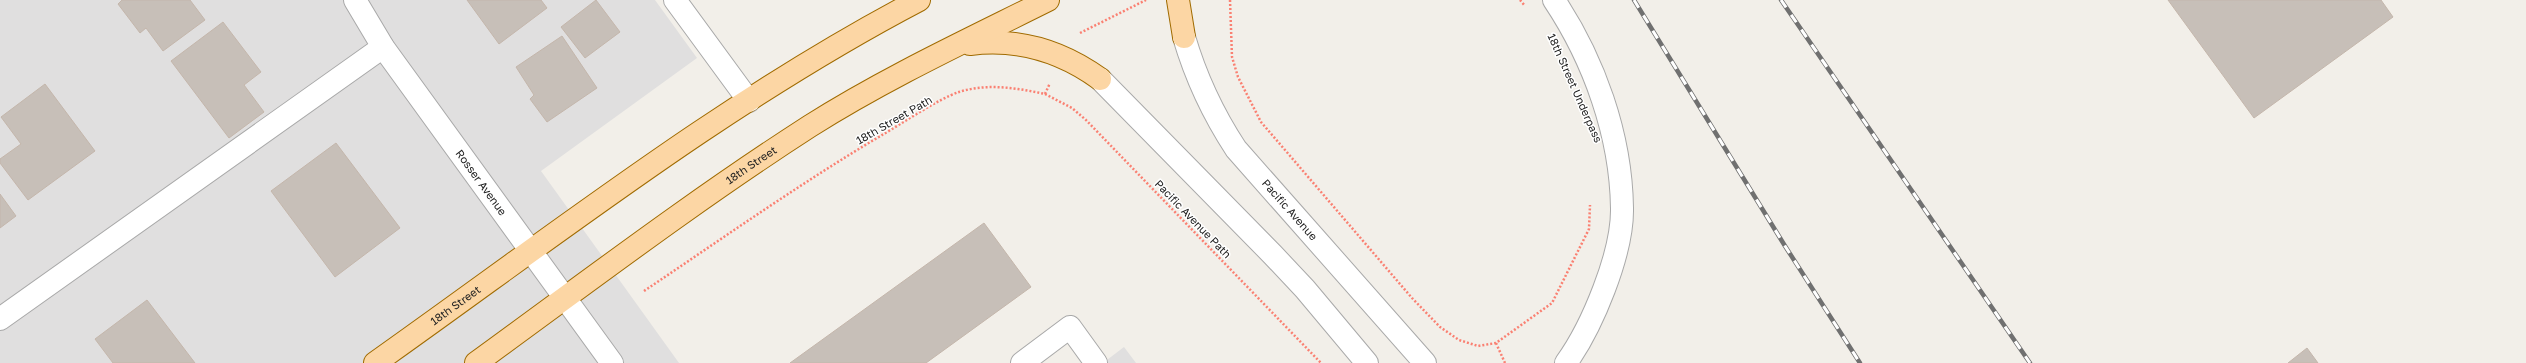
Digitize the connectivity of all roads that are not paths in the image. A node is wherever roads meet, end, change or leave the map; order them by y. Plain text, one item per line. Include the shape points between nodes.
1 (355, 0) edge
2 (675, 0) edge
3 (920, 0) edge
4 (1048, 0) edge
5 (1178, 0) edge
6 (1554, 0) edge
7 (900, 6) edge
8 (1184, 37) joint
9 (957, 45) junction
10 (383, 47) junction
11 (1100, 79) joint
12 (749, 100) junction
13 (530, 252) junction
14 (564, 299) junction
15 (0, 319) edge
16 (375, 363) edge
17 (476, 363) edge
18 (612, 363) edge
19 (1022, 363) edge
20 (1096, 363) edge
21 (1366, 363) edge
22 (1425, 363) edge
23 (1566, 363) edge

1 - 10 street, Rosser Avenue
2 - 12 street
3 - 7 main road, 18th Street
4 - 9 main road, 18th Street
5 - 8 main road
6 - 23 street via 1584,56 1604,101 1614,144 1622,209 1619,238 1600,299 1587,329
7 - 12 main road, 18th Street
8 - 22 street, Pacific Avenue via 1215,117 1236,149
9 - 11 main road via 992,41 1033,45 1083,66
9 - 14 main road, 18th Street via 886,81 811,126 744,170
10 - 13 street, Rosser Avenue
10 - 15 street
11 - 21 street via 1305,289
12 - 13 main road, 18th Street via 591,207
13 - 14 street, Rosser Avenue
13 - 16 main road, 18th Street
14 - 17 main road, 18th Street
14 - 18 street, Rosser Avenue
19 - 20 street via 1070,327

